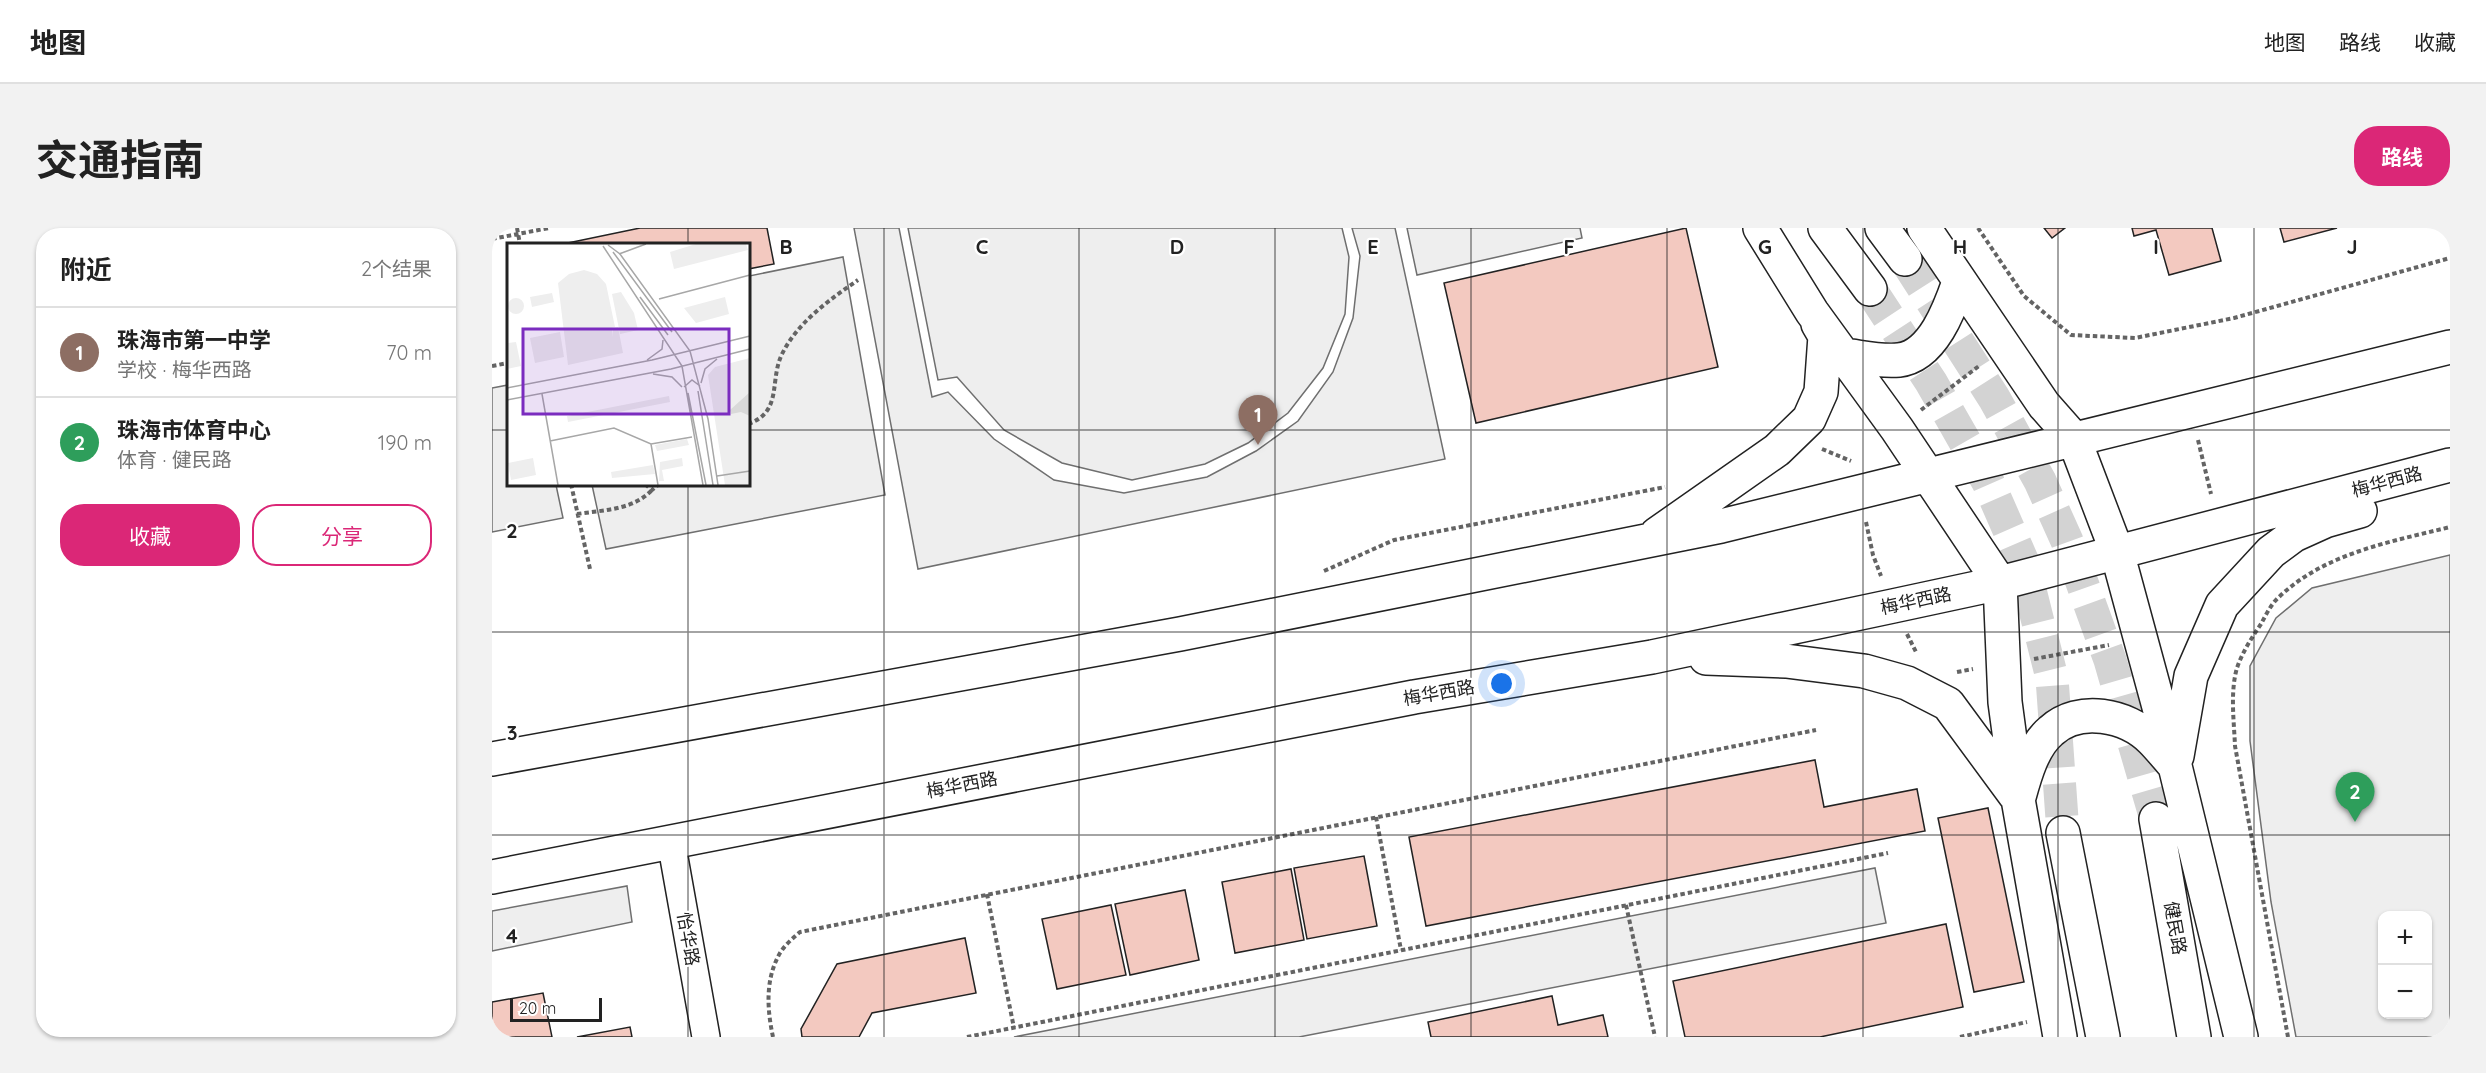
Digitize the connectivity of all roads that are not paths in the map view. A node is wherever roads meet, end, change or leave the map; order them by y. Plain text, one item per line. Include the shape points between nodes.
1 (1760, 228) edge
2 (1825, 228) edge
3 (1882, 228) edge
4 (1924, 228) edge
5 (1905, 259) tunnel mouth
6 (1959, 282) junction
7 (1870, 289) tunnel mouth
8 (1812, 312) junction
9 (2450, 347) edge
10 (1843, 355) junction
11 (2074, 439) junction
12 (2450, 465) edge
13 (1929, 475) junction
14 (2450, 477) edge
15 (1647, 541) junction
16 (2117, 552) junction
17 (2000, 584) junction
18 (1652, 657) junction
19 (492, 759) edge
20 (2175, 766) junction
21 (2018, 799) junction
22 (2156, 819) tunnel mouth
23 (2063, 833) tunnel mouth
24 (671, 841) junction
25 (492, 877) edge
26 (2058, 1026) edge
27 (706, 1037) edge
28 (2103, 1037) edge
29 (2194, 1037) edge
30 (2241, 1037) edge

1 - 8 main road
2 - 7 main road
3 - 5 main road
4 - 6 main road
6 - 10 main road via 1942,323 1918,351 1901,360
6 - 11 main road via 2044,405
8 - 10 main road
8 - 15 main road via 1825,336 1821,392 1809,420 1777,450
9 - 11 main road
10 - 13 main road
11 - 13 main road
11 - 16 main road
12 - 16 main road, 梅华西路
13 - 15 main road
13 - 17 main road
14 - 20 main road via 2412,497 2325,521 2294,535 2271,552 2219,611 2191,676
15 - 19 main road via 1180,634
16 - 17 main road, 梅华西路
16 - 20 main road
17 - 18 main road, 梅华西路
17 - 21 main road via 2005,702
18 - 21 main road via 1786,661 1864,671 1907,683 1948,704
18 - 24 main road, 梅华西路 via 1414,697
20 - 21 main road via 2151,739 2119,720 2093,715 2071,718 2050,731 2038,748
20 - 30 main road
21 - 26 main road
22 - 29 main road, 健民路
23 - 28 main road
24 - 25 main road, 梅华西路
24 - 27 street, 怡华路

